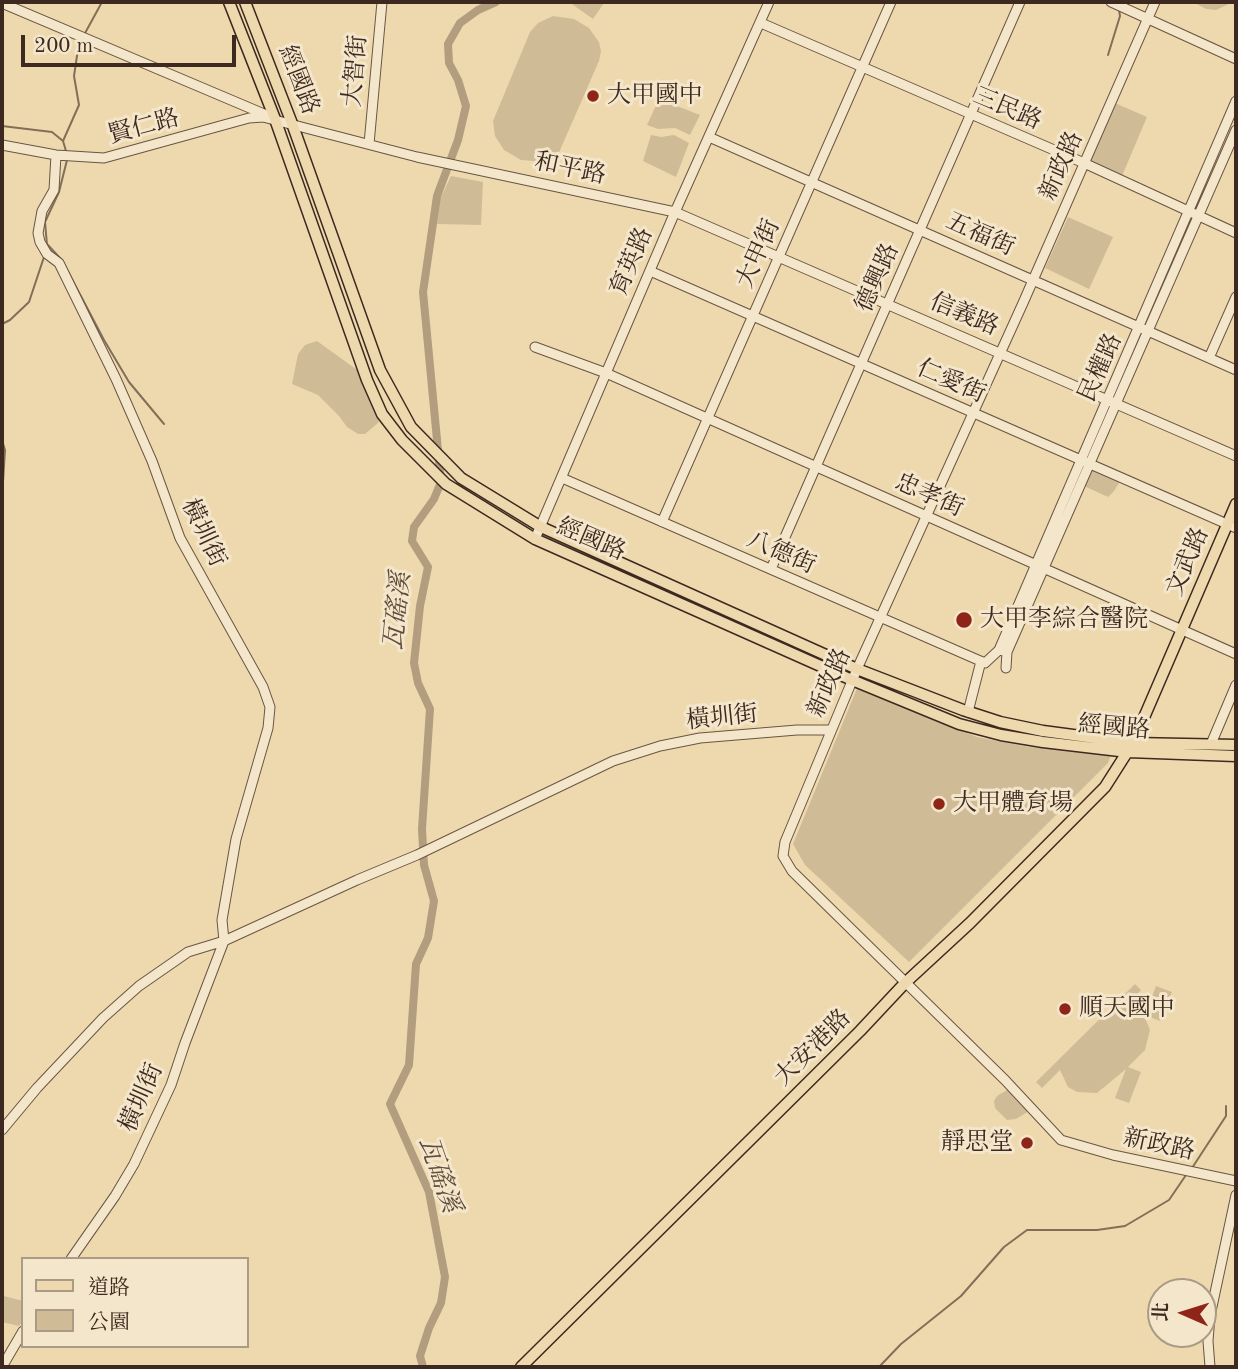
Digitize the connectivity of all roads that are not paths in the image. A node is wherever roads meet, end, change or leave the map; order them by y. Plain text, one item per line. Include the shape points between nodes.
1 (229, 2) edge
2 (246, 2) edge
3 (382, 2) edge
4 (769, 2) edge
5 (891, 2) edge
6 (1020, 2) edge
7 (1111, 2) edge
8 (1155, 2) edge
9 (2, 4) edge
10 (1148, 18) junction
11 (761, 23) junction
12 (1236, 59) edge
13 (862, 67) junction
14 (1236, 101) edge
15 (970, 114) junction
16 (275, 119) junction
17 (293, 126) junction
18 (1236, 130) edge
19 (709, 137) junction
20 (1219, 141) junction
21 (369, 144) junction
22 (2, 145) edge
23 (1229, 145) junction
24 (56, 155) junction
25 (1084, 163) junction
26 (811, 182) junction
27 (675, 212) junction
28 (1194, 214) junction
29 (919, 230) junction
30 (1236, 233) edge
31 (779, 256) junction
32 (650, 271) junction
33 (1032, 279) junction
34 (1236, 297) edge
35 (887, 303) junction
36 (753, 316) junction
37 (1144, 329) junction
38 (535, 347) dead end
39 (1000, 352) junction
40 (1209, 358) junction
41 (861, 363) junction
42 (1236, 370) edge
43 (606, 373) junction
44 (1112, 401) junction
45 (972, 412) junction
46 (708, 418) junction
47 (1236, 456) edge
48 (1086, 462) junction
49 (816, 467) junction
50 (562, 478) junction
51 (1236, 504) edge
52 (925, 515) junction
53 (662, 522) junction
54 (1232, 526) edge
55 (541, 527) junction
56 (535, 539) junction
57 (1040, 567) junction
58 (771, 569) junction
59 (882, 618) junction
60 (1182, 630) junction
61 (1003, 651) junction
62 (1236, 654) edge
63 (983, 662) junction
64 (1006, 668) dead end
65 (857, 669) junction
66 (852, 680) junction
67 (1236, 685) edge
68 (968, 712) junction
69 (830, 730) junction
70 (1211, 744) junction
71 (1236, 746) edge
72 (1131, 748) junction
73 (1236, 756) edge
74 (224, 941) junction
75 (905, 983) junction
76 (2, 1130) edge
77 (1236, 1181) edge
78 (1236, 1195) edge
79 (72, 1257) edge
80 (21, 1334) edge
81 (2, 1367) edge
82 (521, 1367) edge
83 (1210, 1367) edge

1 - 16 main road, 經國路
2 - 17 main road, 經國路
3 - 21 street, 大智街
4 - 11 street, 育英路
5 - 13 street, 大甲街
6 - 15 street, 德興路
7 - 10 street
8 - 10 street, 新政路
9 - 16 street
10 - 12 street
10 - 25 street, 新政路
11 - 13 street, 三民路
11 - 19 street, 育英路
13 - 15 street, 三民路
13 - 26 street, 大甲街
14 - 20 street, 民權路
15 - 25 street, 三民路
15 - 29 street, 德興路
16 - 17 street, 賢仁路
16 - 24 street, 賢仁路 via 249,118 114,157
16 - 56 main road, 經國路 via 382,414 446,484
17 - 21 street
17 - 55 main road, 經國路 via 380,370 411,427 466,481
18 - 23 street, 民權路
19 - 26 street, 五福街
19 - 27 street, 育英路
20 - 23 street
20 - 28 street, 民權路
21 - 27 street, 和平路
22 - 24 street, 賢仁路
23 - 28 street, 民權路
24 - 74 street, 橫圳街 via 54,190 42,211 38,233 44,250 59,263 116,379 180,538 270,707 236,839 222,920
25 - 28 street, 三民路
25 - 33 street, 新政路
26 - 29 street, 五福街
26 - 31 street, 大甲街
27 - 31 street, 信義路
27 - 32 street, 育英路
28 - 30 street, 三民路
28 - 37 street, 民權路
29 - 33 street, 五福街
29 - 35 street, 德興路
31 - 35 street, 信義路
31 - 36 street, 大甲街
32 - 36 street, 仁愛街
32 - 43 street, 育英路
33 - 37 street, 五福街
33 - 39 street, 新政路
34 - 40 street
35 - 39 street, 信義路
35 - 41 street, 德興路
36 - 41 street, 仁愛街
36 - 46 street, 大甲街
37 - 40 street, 五福街
37 - 44 street, 民權路
38 - 43 street, 忠孝街
39 - 44 street, 信義路
39 - 45 street, 新政路
40 - 42 street, 五福街
41 - 45 street, 仁愛街
41 - 49 street, 德興路
43 - 46 street, 忠孝街
43 - 50 street, 育英路
44 - 47 street, 信義路
44 - 48 street, 民權路
45 - 48 street, 仁愛街
45 - 52 street, 新政路
46 - 49 street, 忠孝街
46 - 53 street, 大甲街
48 - 54 street, 仁愛街
48 - 57 street, 民權路
49 - 52 street, 忠孝街
49 - 58 street, 德興路
50 - 53 street, 八德街
50 - 55 street, 育英路
51 - 54 main road, 文武路
52 - 57 street, 忠孝街
52 - 59 street, 新政路
53 - 58 street, 八德街
54 - 60 main road, 文武路
55 - 56 street, 育英路
55 - 65 main road, 經國路
56 - 66 main road, 經國路
57 - 60 street, 忠孝街
57 - 61 street, 民權路
58 - 59 street, 八德街
59 - 63 street, 八德街
59 - 65 street, 新政路
60 - 62 street, 忠孝街
60 - 72 main road, 文武路
61 - 63 street
61 - 64 street
63 - 68 street
65 - 66 street, 新政路
65 - 68 main road, 經國路
66 - 69 street, 新政路
66 - 72 main road, 經國路 via 959,724 1001,735
67 - 70 street
68 - 72 main road, 經國路
69 - 74 street, 橫圳街 via 700,738 613,761
69 - 75 street, 新政路 via 783,856
70 - 71 main road, 經國路
70 - 72 main road, 經國路
72 - 73 main road, 經國路
72 - 75 main road, 大安港路 via 1105,787
74 - 76 street via 188,951 139,986 37,1087
74 - 79 street, 橫圳街 via 171,1085 134,1164
75 - 77 street, 新政路 via 1062,1140
75 - 82 main road, 大安港路
78 - 83 street via 1210,1316
80 - 81 street

